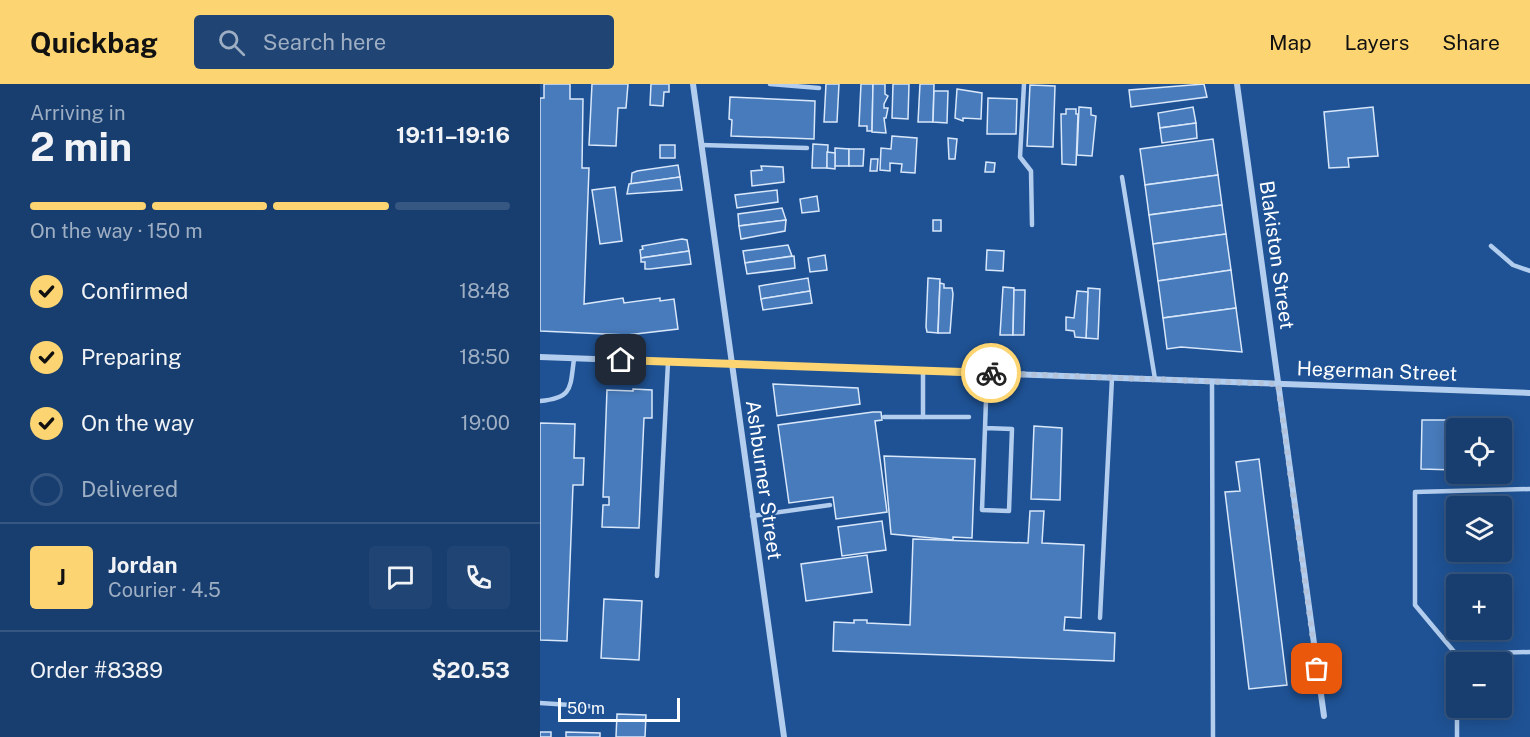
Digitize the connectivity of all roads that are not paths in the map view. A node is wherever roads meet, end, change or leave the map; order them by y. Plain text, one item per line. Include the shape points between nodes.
1 (693, 84) edge
2 (770, 84) edge
3 (1024, 84) edge
4 (1237, 84) edge
5 (819, 88) dead end
6 (701, 145) junction
7 (807, 148) dead end
8 (1122, 177) dead end
9 (1032, 225) dead end
10 (1491, 246) dead end
11 (1530, 271) edge
12 (540, 357) edge
13 (574, 359) junction
14 (668, 362) junction
15 (731, 364) junction
16 (923, 371) junction
17 (987, 373) junction
18 (1112, 378) junction
19 (1155, 379) junction
20 (1212, 382) junction
21 (1278, 384) junction
22 (1530, 393) edge
23 (540, 401) edge
24 (884, 417) dead end
25 (923, 417) junction
26 (969, 417) dead end
27 (986, 428) junction
28 (1530, 489) edge
29 (830, 505) dead end
30 (752, 516) junction
31 (657, 576) dead end
32 (1100, 618) dead end
33 (1454, 652) edge
34 (1512, 652) edge
35 (1530, 652) edge
36 (540, 703) edge
37 (601, 707) dead end
38 (1324, 716) dead end
39 (1456, 718) edge
40 (783, 737) edge
41 (1213, 737) edge
42 (1457, 737) edge

1 - 6 street, Ashburner Street
2 - 5 lane
3 - 9 lane via 1020,157 1031,171
4 - 21 street, Blakiston Street
6 - 7 lane
6 - 15 street, Ashburner Street
8 - 19 lane
10 - 11 lane via 1512,265
12 - 13 street, Hegerman Street
13 - 14 street, Hegerman Street
13 - 23 lane via 571,383 565,394 559,399
14 - 15 street, Hegerman Street
14 - 31 lane
15 - 16 street, Hegerman Street
15 - 30 street, Ashburner Street
16 - 17 street, Hegerman Street
16 - 25 lane
17 - 18 street, Hegerman Street
17 - 27 lane
18 - 19 street, Hegerman Street
18 - 32 lane
19 - 20 street, Hegerman Street
20 - 21 street, Hegerman Street
20 - 41 lane
21 - 22 street, Hegerman Street
21 - 38 street, Blakiston Street
24 - 25 lane
25 - 26 lane
27 - 27 lane via 1012,429 1009,512 982,510
28 - 33 lane via 1415,492 1415,605
29 - 30 lane
30 - 40 street, Ashburner Street
34 - 35 lane
36 - 37 lane
39 - 42 lane

